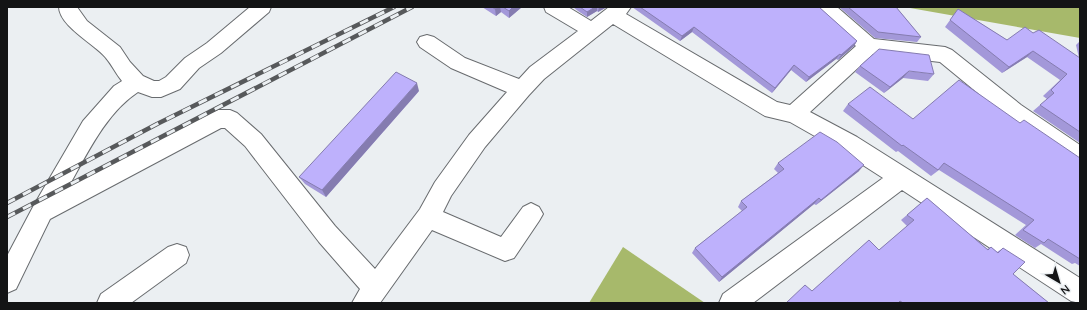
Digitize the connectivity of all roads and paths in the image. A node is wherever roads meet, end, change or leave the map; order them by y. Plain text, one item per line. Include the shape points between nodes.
1 (68, 7) edge
2 (262, 7) edge
3 (553, 7) edge
4 (825, 7) edge
5 (617, 10) edge
6 (591, 30) junction
7 (427, 42) dead end
8 (869, 46) junction
9 (136, 82) junction
10 (522, 89) junction
11 (794, 114) junction
12 (1080, 157) edge
13 (900, 178) junction
14 (42, 212) junction
15 (531, 214) dead end
16 (428, 216) junction
17 (177, 255) dead end
18 (7, 281) edge
19 (1080, 292) edge
20 (369, 299) edge
21 (1080, 300) edge
22 (110, 303) edge
23 (732, 303) edge
24 (1078, 303) edge

1 - 9 street via 80,26 113,52
2 - 9 street via 214,48 192,63 173,83 161,89 152,89
3 - 6 street
4 - 8 street
5 - 6 street
5 - 11 street via 772,110
6 - 10 street via 537,73
7 - 10 street via 458,63
8 - 11 street
8 - 12 street via 945,55 1014,111
9 - 14 street via 121,92 91,127
10 - 16 street via 477,141 443,189
11 - 13 street via 849,144
13 - 19 street
13 - 23 street
14 - 18 street
14 - 20 street via 218,119 230,120 253,140 327,234
15 - 16 street via 505,250
16 - 20 street
17 - 22 street
21 - 24 street

